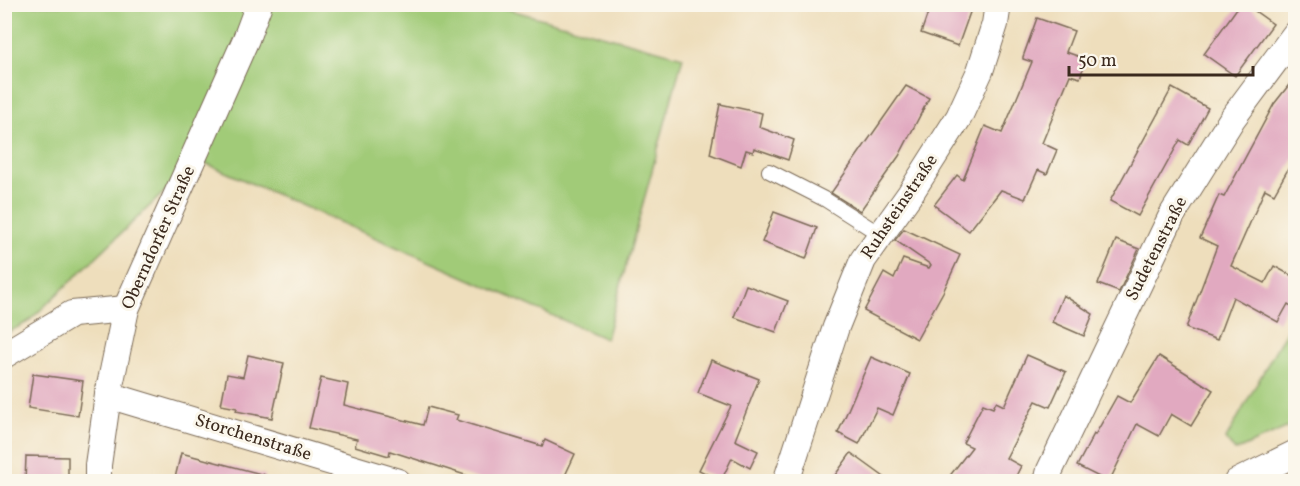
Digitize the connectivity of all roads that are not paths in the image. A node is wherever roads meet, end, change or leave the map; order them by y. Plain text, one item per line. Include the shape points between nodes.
1 (259, 4) edge
2 (999, 4) edge
3 (1296, 33) edge
4 (770, 171) dead end
5 (881, 235) junction
6 (126, 309) junction
7 (4, 355) edge
8 (108, 395) junction
9 (1296, 453) edge
10 (98, 482) edge
11 (398, 482) edge
12 (786, 482) edge
13 (1047, 482) edge
14 (1237, 482) edge

1 - 6 street, Oberndorfer Straße
2 - 5 street, Ruhsteinstraße via 980,71 959,117
3 - 13 street, Sudetenstraße via 1232,119 1172,215
4 - 5 lane
5 - 12 street, Ruhsteinstraße via 863,260 836,327
6 - 7 street via 72,314
6 - 8 street, Oberndorfer Straße
8 - 10 street, Oberndorfer Straße
8 - 11 street, Storchenstraße
9 - 14 street

